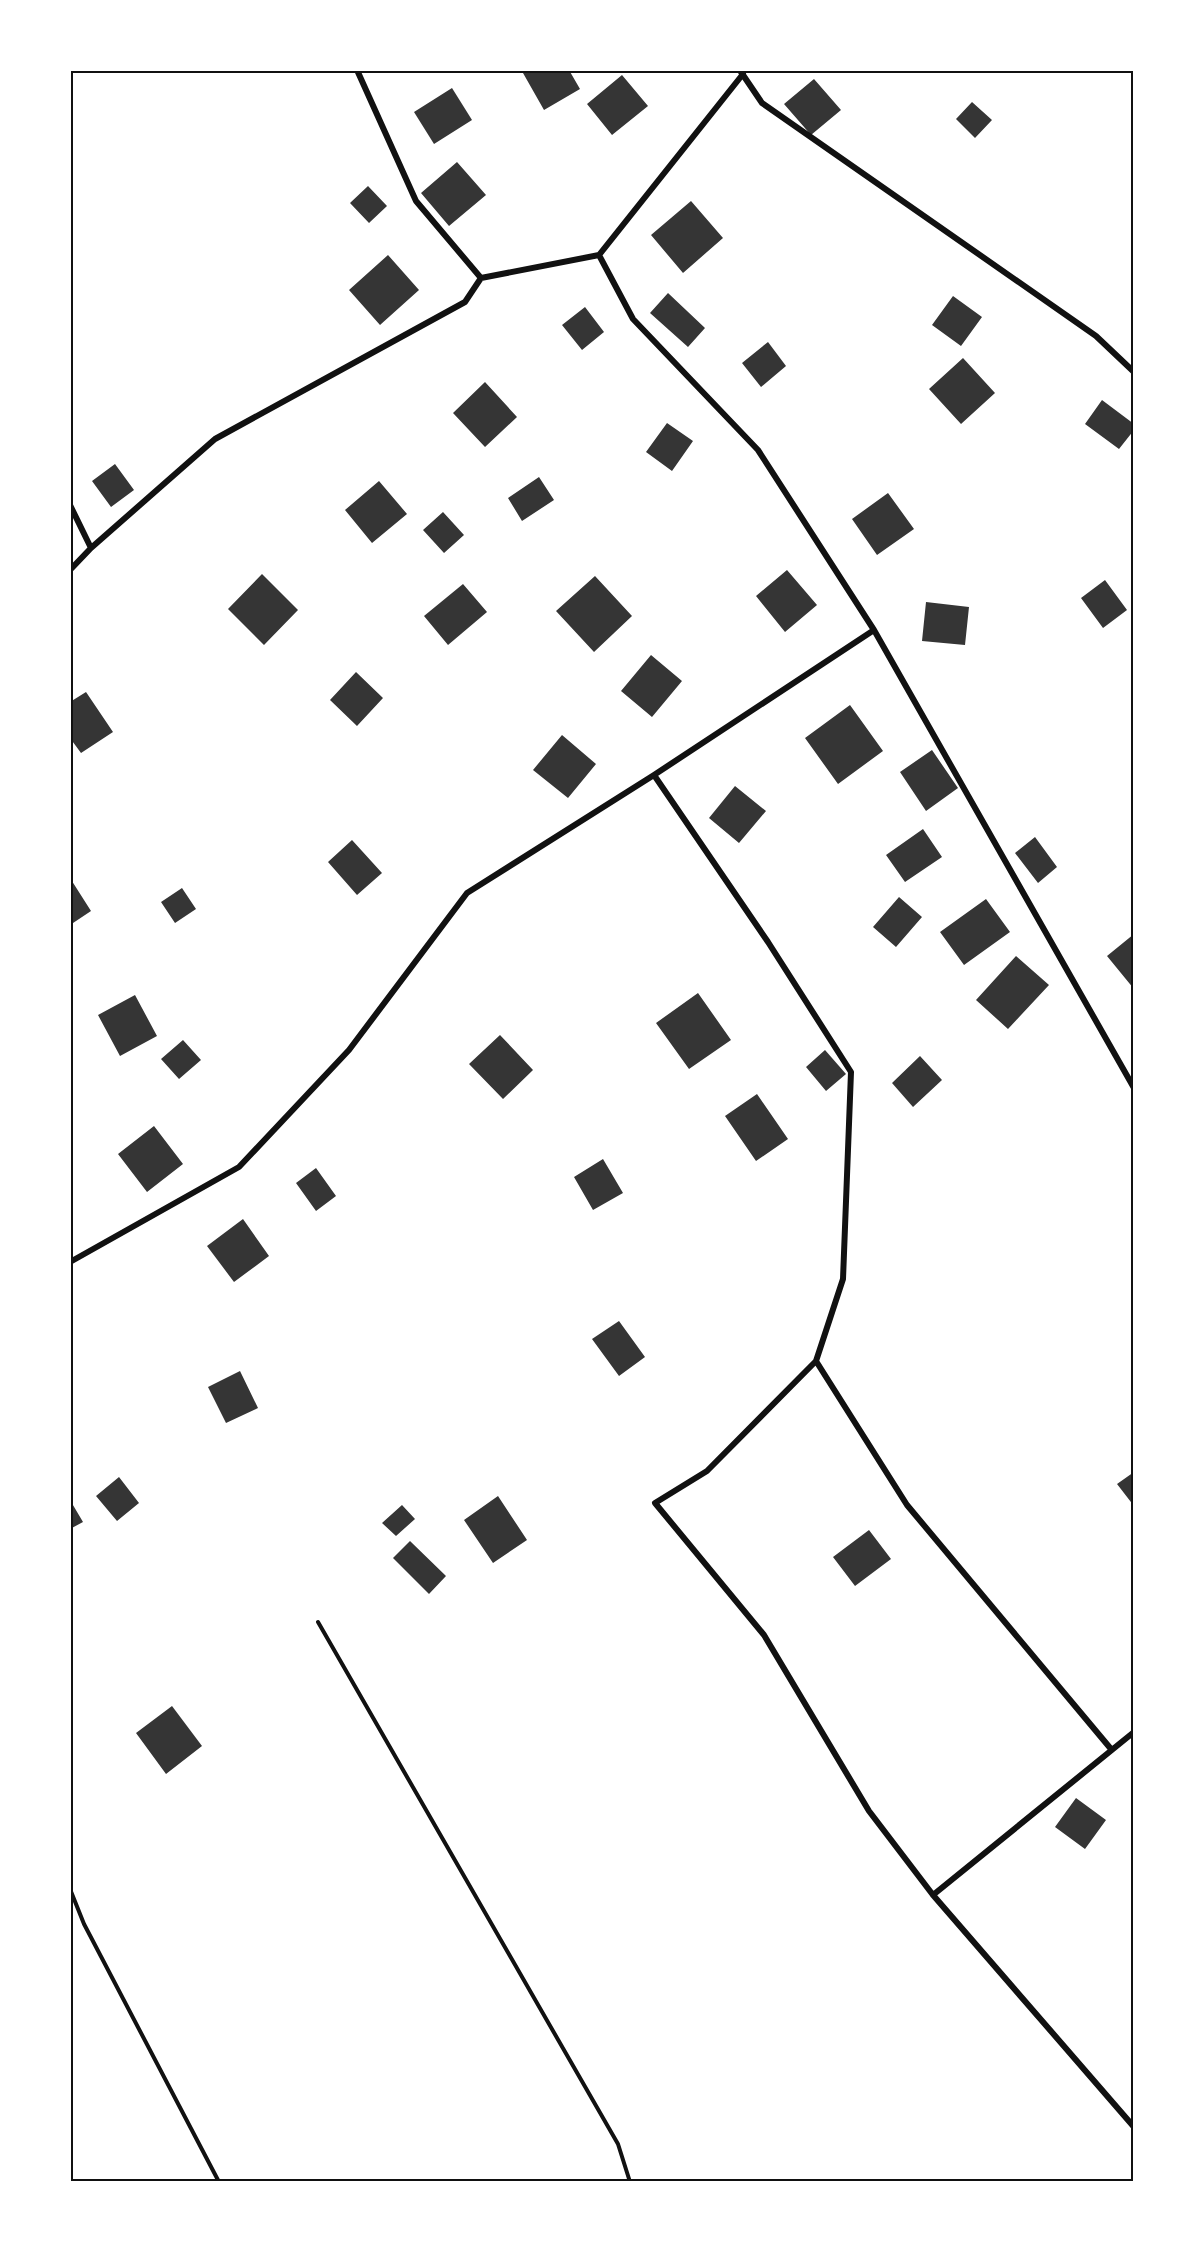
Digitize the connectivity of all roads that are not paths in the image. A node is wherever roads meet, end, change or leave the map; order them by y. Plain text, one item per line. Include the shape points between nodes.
1 (357, 70) edge
2 (742, 72) edge
3 (599, 255) junction
4 (481, 278) junction
5 (1134, 372) edge
6 (70, 505) edge
7 (91, 548) junction
8 (70, 570) edge
9 (874, 630) junction
10 (654, 775) junction
11 (1134, 1088) edge
12 (70, 1262) edge
13 (816, 1361) junction
14 (1134, 1732) edge
15 (1111, 1749) junction
16 (933, 1894) junction
17 (1134, 2127) edge

1 - 4 street via 416,201
2 - 3 street
2 - 5 street via 762,104 1096,336
3 - 4 street
3 - 9 street via 633,319 758,450
4 - 7 street via 465,302 215,440
6 - 7 street
7 - 8 street
9 - 10 street
9 - 11 street
10 - 12 street via 467,893 350,1050 239,1167
10 - 13 street via 851,1072 843,1279
13 - 15 street via 907,1505
13 - 16 street via 707,1471 655,1503 764,1635 868,1811
14 - 15 street
15 - 16 street
16 - 17 street

